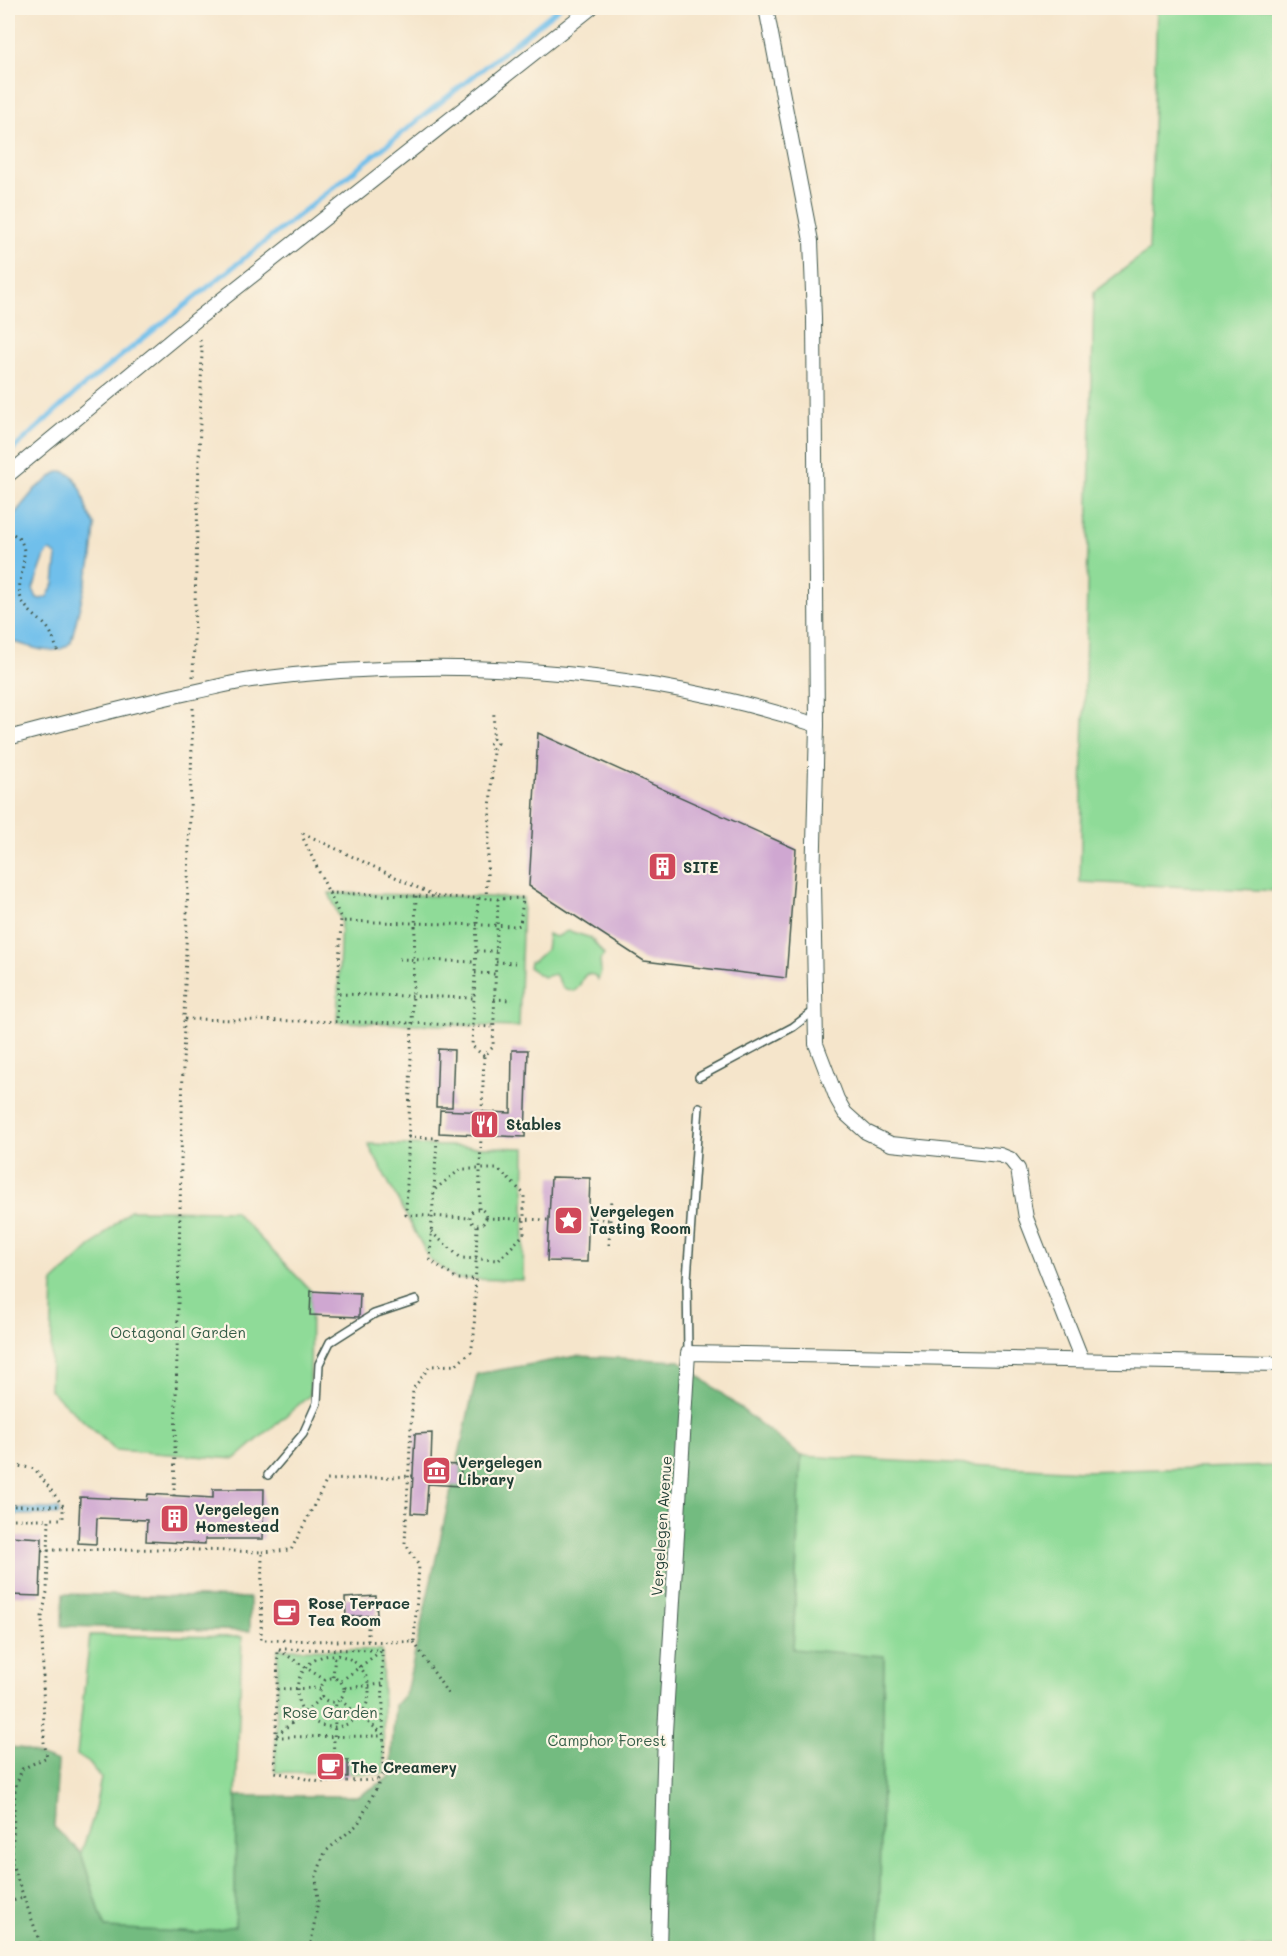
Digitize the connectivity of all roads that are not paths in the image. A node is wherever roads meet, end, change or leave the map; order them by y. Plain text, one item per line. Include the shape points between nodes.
1 (591, 8) edge
2 (766, 8) edge
3 (8, 475) edge
4 (817, 724) junction
5 (8, 738) edge
6 (814, 1011) junction
7 (699, 1077) dead end
8 (699, 1107) dead end
9 (416, 1300) dead end
10 (688, 1353) junction
11 (1082, 1360) junction
12 (1280, 1364) edge
13 (268, 1475) dead end
14 (659, 1948) edge

1 - 3 street via 196,320
2 - 4 street via 811,241
4 - 5 street via 659,685 568,674 402,669 249,681 146,702
4 - 6 street
6 - 7 lane via 793,1027
6 - 11 street via 816,1044 837,1099 866,1132 891,1144 1000,1155 1014,1164 1020,1175 1026,1218
8 - 10 lane, Vergelegen Avenue via 687,1279
9 - 13 lane via 374,1314 330,1341 319,1364 316,1403 303,1434
10 - 11 street
10 - 14 street, Vergelegen Avenue via 665,1732
11 - 12 street

